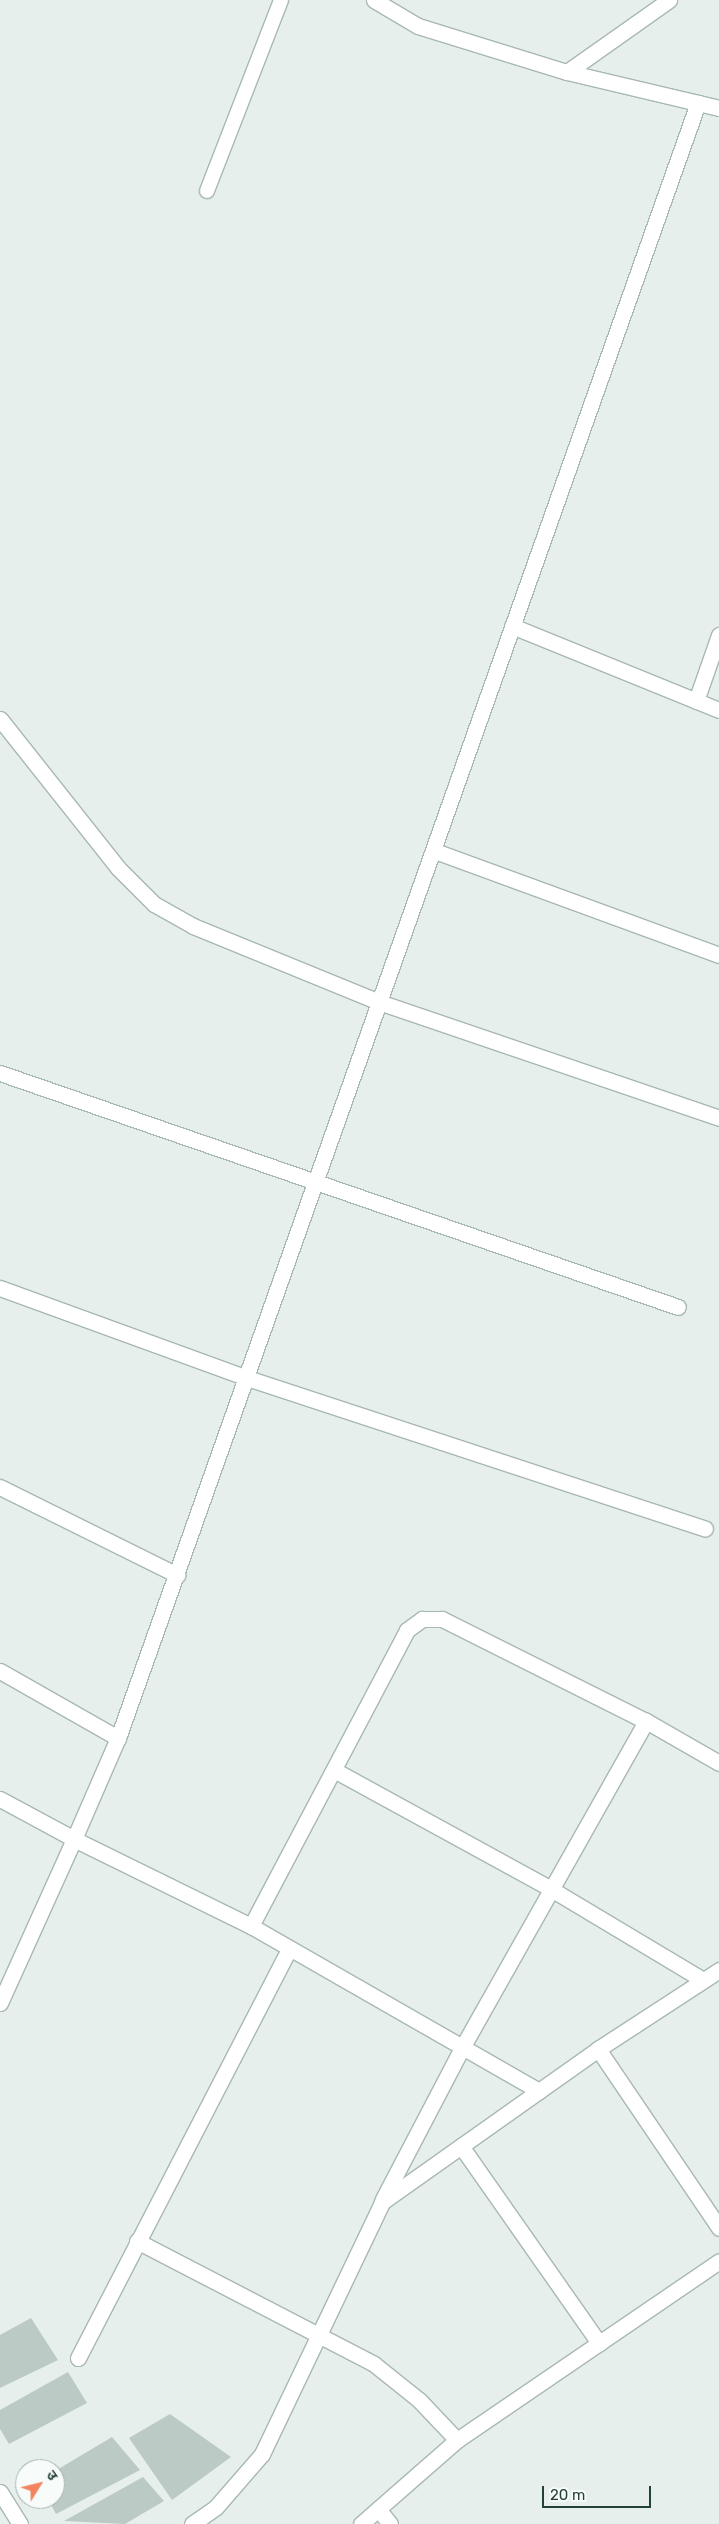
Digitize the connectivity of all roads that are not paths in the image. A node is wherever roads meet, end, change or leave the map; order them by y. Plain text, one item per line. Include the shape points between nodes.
1 (281, 0) edge
2 (374, 0) edge
3 (668, 0) edge
4 (567, 72) junction
5 (698, 103) junction
6 (719, 108) edge
7 (207, 192) dead end
8 (512, 626) junction
9 (719, 636) edge
10 (696, 701) junction
11 (719, 710) edge
12 (0, 719) edge
13 (435, 851) junction
14 (719, 955) edge
15 (379, 1002) junction
16 (0, 1073) edge
17 (719, 1118) edge
18 (317, 1184) junction
19 (0, 1288) edge
20 (678, 1307) dead end
21 (247, 1378) junction
22 (0, 1487) edge
23 (705, 1529) dead end
24 (177, 1574) junction
25 (0, 1671) edge
26 (646, 1721) junction
27 (118, 1738) junction
28 (719, 1763) edge
29 (334, 1770) junction
30 (0, 1799) edge
31 (74, 1839) junction
32 (550, 1889) junction
33 (250, 1926) junction
34 (289, 1949) junction
35 (719, 1970) edge
36 (704, 1980) junction
37 (0, 2003) edge
38 (463, 2046) junction
39 (598, 2049) junction
40 (539, 2091) junction
41 (461, 2146) junction
42 (382, 2202) junction
43 (719, 2228) edge
44 (137, 2241) junction
45 (719, 2261) edge
46 (319, 2333) junction
47 (599, 2343) junction
48 (78, 2358) dead end
49 (457, 2440) junction
50 (0, 2492) edge
51 (378, 2509) junction
52 (20, 2524) edge
53 (192, 2524) edge
54 (361, 2524) edge
55 (390, 2524) edge

1 - 7 lane
2 - 4 street via 418,26
3 - 4 street
4 - 5 street
5 - 6 street
5 - 8 street
8 - 10 street
8 - 13 street
9 - 10 street
10 - 11 street
12 - 15 street via 118,868 154,904 193,926
13 - 14 street
13 - 15 street
15 - 17 street
15 - 18 street
16 - 18 street
18 - 20 street
18 - 21 street
19 - 21 street
21 - 23 street
21 - 24 street
22 - 24 street
24 - 27 street
25 - 27 street
26 - 28 street
26 - 29 street via 442,1620 422,1619 407,1630
26 - 32 street
27 - 31 street
29 - 32 street
29 - 33 street
30 - 31 street
31 - 33 street
31 - 37 street
32 - 36 street
32 - 38 street
33 - 34 street
34 - 38 street
34 - 44 street
35 - 36 street
36 - 39 street
38 - 40 street
38 - 42 street
39 - 40 street
39 - 43 street
40 - 41 street
41 - 42 street
41 - 47 street
42 - 46 street
44 - 46 street
44 - 48 street
45 - 47 street
46 - 49 street via 374,2364 419,2400
46 - 53 street via 262,2454 216,2507
47 - 49 street
49 - 51 street
50 - 52 street
51 - 54 street
51 - 55 street

